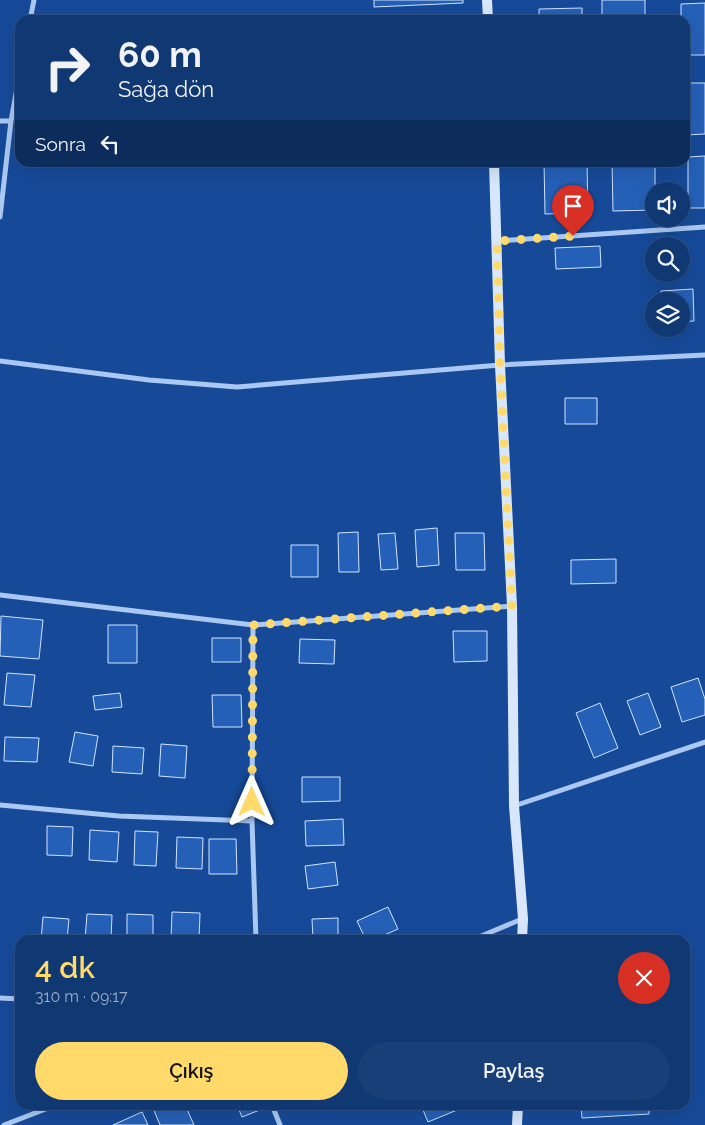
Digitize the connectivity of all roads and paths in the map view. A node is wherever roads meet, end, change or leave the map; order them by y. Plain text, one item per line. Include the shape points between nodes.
1 (34, 0) edge
2 (487, 0) edge
3 (31, 15) edge
4 (488, 15) edge
5 (15, 99) edge
6 (0, 121) edge
7 (11, 121) junction
8 (494, 167) edge
9 (0, 217) edge
10 (705, 227) edge
11 (497, 241) junction
12 (705, 355) edge
13 (0, 361) edge
14 (500, 365) junction
15 (0, 595) edge
16 (512, 606) junction
17 (253, 625) junction
18 (705, 742) edge
19 (0, 804) edge
20 (514, 806) junction
21 (252, 821) junction
22 (523, 919) junction
23 (256, 935) edge
24 (484, 935) edge
25 (522, 935) edge
26 (0, 998) edge
27 (15, 999) edge
28 (43, 1110) edge
29 (274, 1110) edge
30 (518, 1110) edge
31 (4, 1125) edge
32 (280, 1125) edge
33 (517, 1125) edge

1 - 3 street
2 - 4 street
5 - 7 street
6 - 7 street
7 - 9 street
8 - 11 street
10 - 11 street
11 - 14 street
12 - 14 street
13 - 14 street via 150,380 237,387
14 - 16 street
15 - 17 street
16 - 17 street
16 - 20 street
17 - 21 street
18 - 20 street
19 - 21 street via 120,816
20 - 22 street
21 - 23 street
22 - 24 street
22 - 25 street
26 - 27 street
28 - 31 street
29 - 32 street
30 - 33 street

